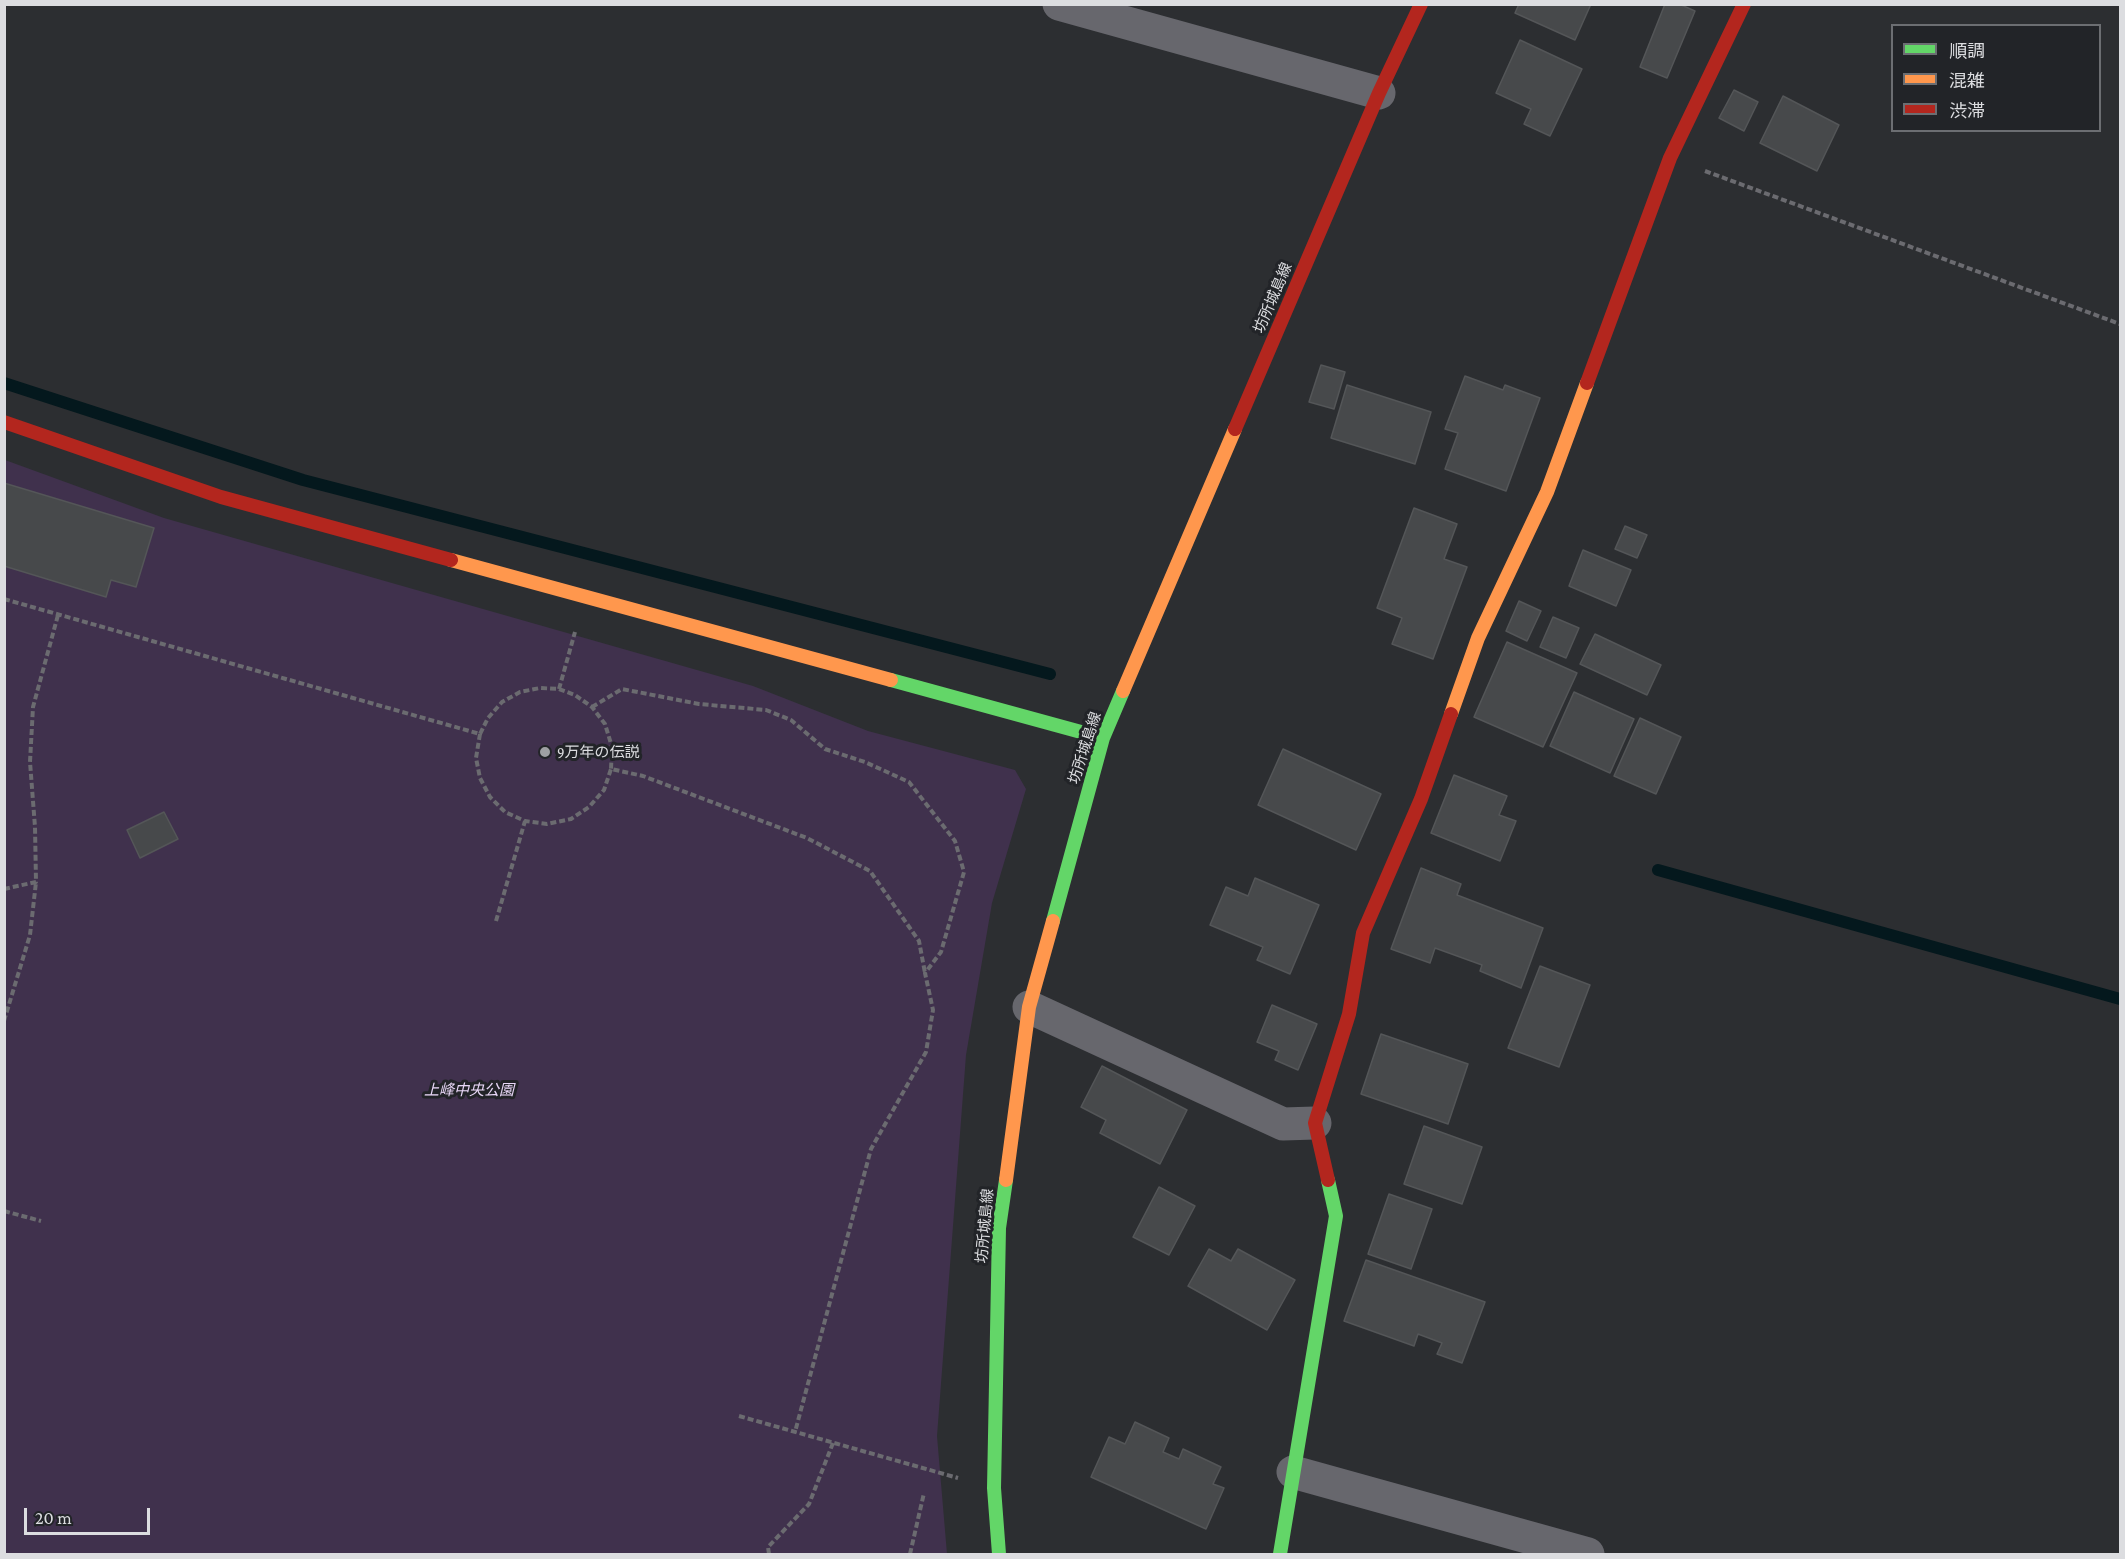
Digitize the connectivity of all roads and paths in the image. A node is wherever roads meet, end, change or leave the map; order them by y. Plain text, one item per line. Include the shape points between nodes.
1 (1059, 4) edge
2 (1421, 4) edge
3 (1744, 4) edge
4 (1379, 93) junction
5 (1670, 158) junction
6 (2121, 324) edge
7 (4, 422) edge
8 (585, 596) junction
9 (4, 599) edge
10 (58, 615) junction
11 (559, 689) junction
12 (592, 707) junction
13 (480, 734) junction
14 (1103, 738) junction
15 (611, 769) junction
16 (525, 821) junction
17 (36, 882) junction
18 (4, 889) edge
19 (496, 921) dead end
20 (925, 973) junction
21 (1029, 1007) junction
22 (4, 1022) edge
23 (1314, 1123) junction
24 (4, 1211) edge
25 (42, 1221) dead end
26 (739, 1416) dead end
27 (795, 1432) junction
28 (833, 1443) junction
29 (1293, 1472) junction
30 (994, 1488) junction
31 (924, 1493) dead end
32 (769, 1554) edge
33 (910, 1554) edge
34 (999, 1554) edge
35 (1280, 1554) edge
36 (1588, 1554) edge

1 - 4 street
2 - 4 street, 坊所城島線
3 - 5 street
4 - 14 street, 坊所城島線
5 - 6 path
5 - 23 street via 1547,492 1478,638 1421,799 1363,933 1349,1014
7 - 8 street via 221,496
8 - 11 path
8 - 14 street
9 - 10 path
10 - 13 path
10 - 17 path via 33,706 30,762
11 - 12 path
11 - 13 path via 520,692 502,702 488,717
12 - 15 path via 605,724 612,747
12 - 20 path via 622,689 699,704 766,710 791,720 825,749 909,783 955,842 964,872 941,952
13 - 16 path via 476,758 480,778 490,797 505,812
14 - 21 street, 坊所城島線
15 - 16 path via 604,790 590,807 571,819 547,824
15 - 20 path via 643,776 807,838 870,871 919,941
16 - 19 path
17 - 18 path
17 - 22 path via 30,935
20 - 27 path via 933,1010 926,1052 871,1149
21 - 23 street via 1283,1124
21 - 30 street, 坊所城島線 via 999,1227
23 - 29 street via 1336,1216
24 - 25 path
26 - 27 path
27 - 28 path
28 - 30 path
28 - 32 path via 809,1504 768,1546
29 - 35 street
29 - 36 street
30 - 34 street, 坊所城島線
31 - 33 path

